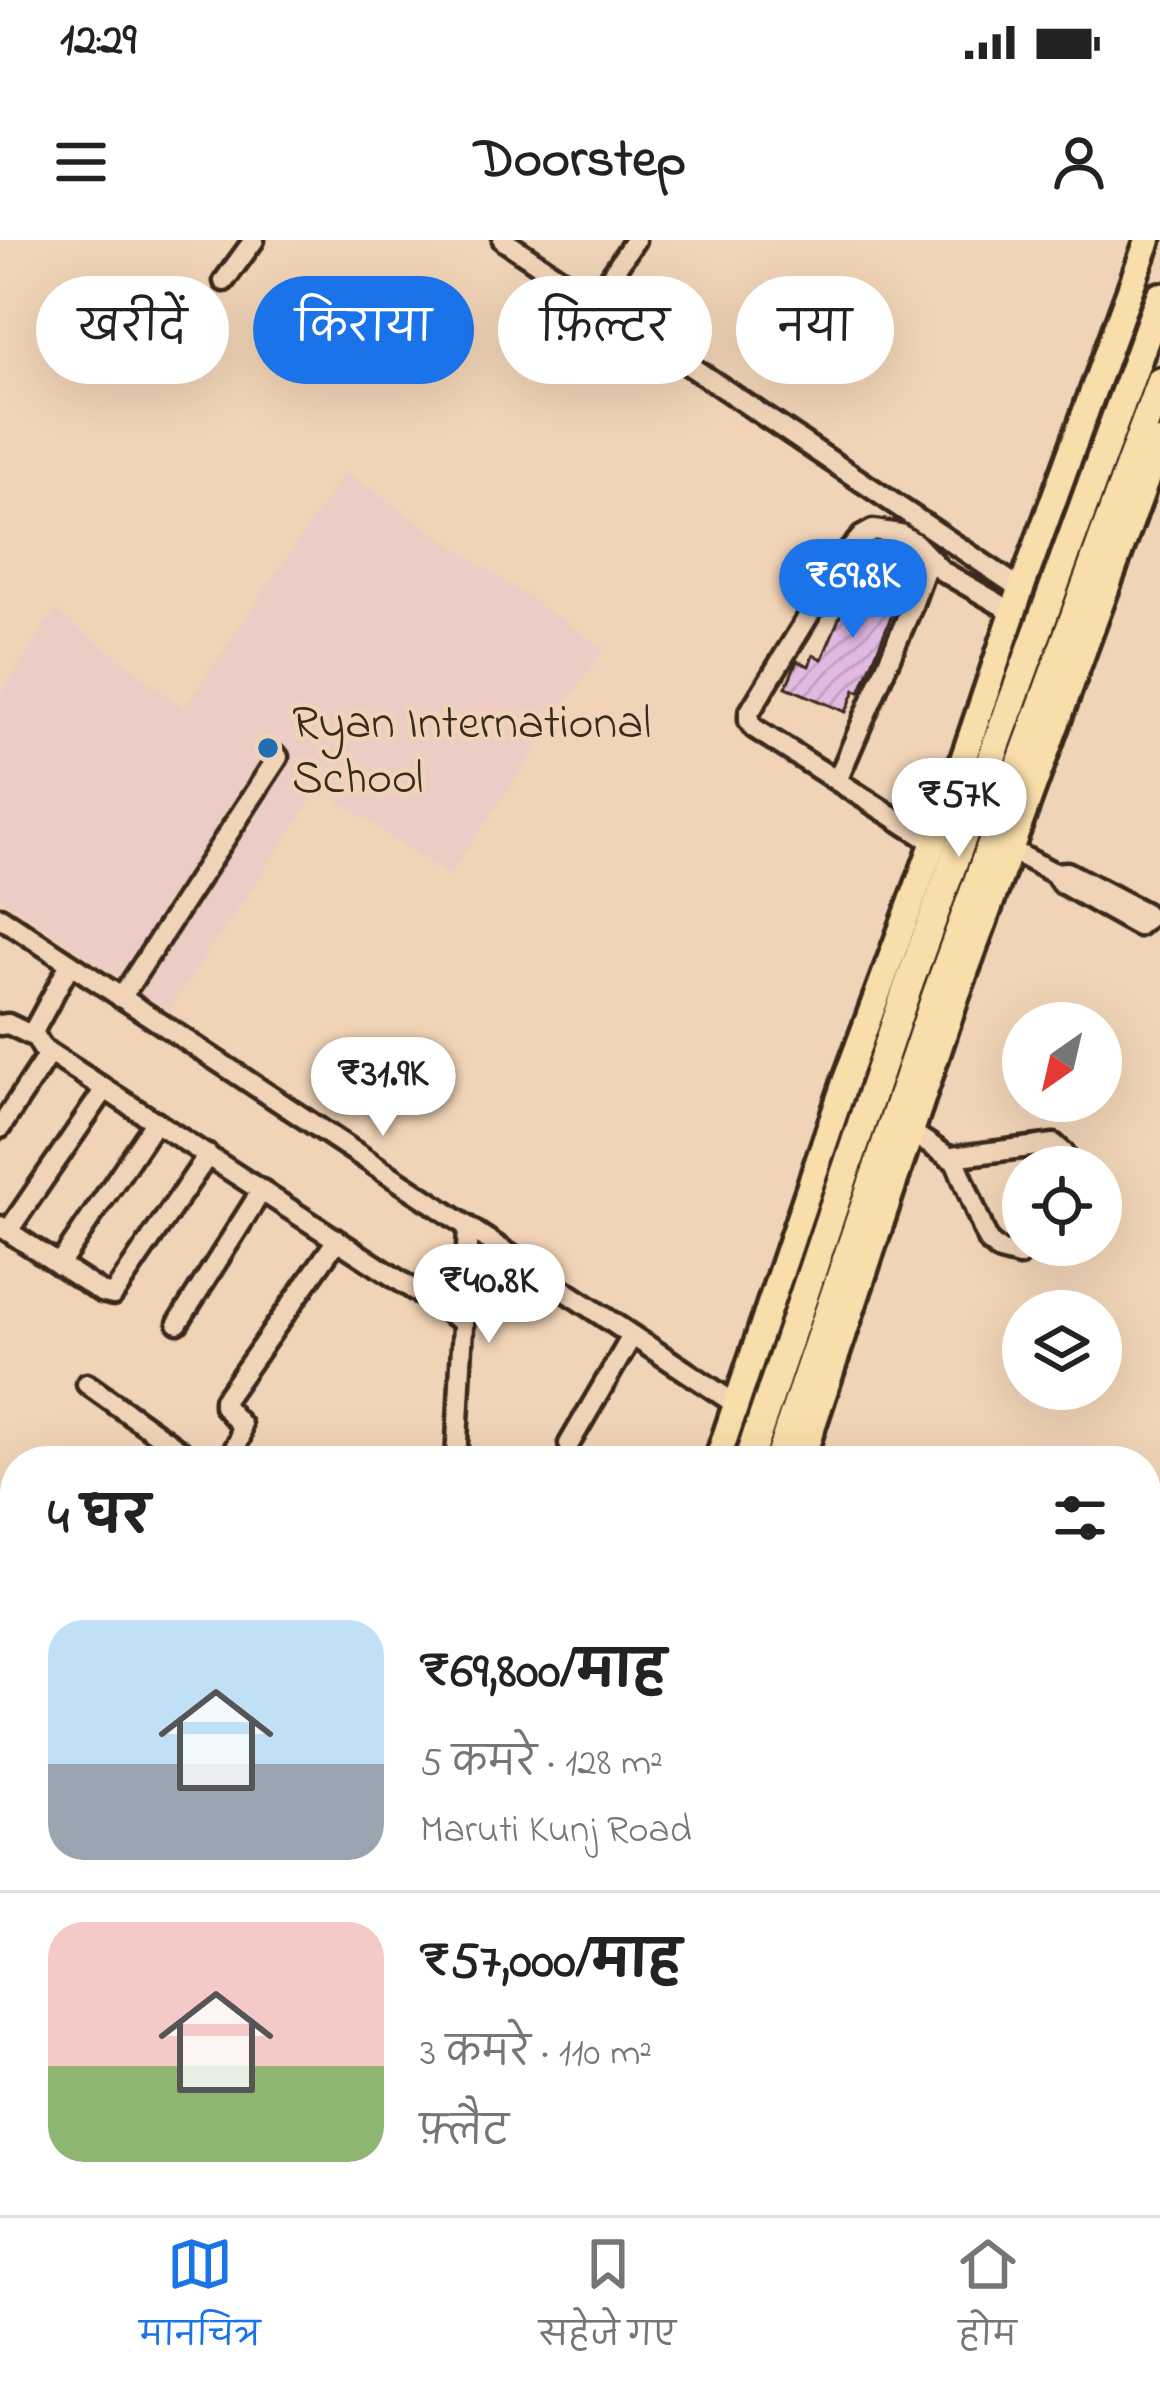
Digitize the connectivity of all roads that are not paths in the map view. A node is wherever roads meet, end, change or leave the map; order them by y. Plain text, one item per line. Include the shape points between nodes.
1 (254, 240) edge
2 (503, 240) edge
3 (635, 240) edge
4 (1144, 242) edge
5 (228, 276) edge
6 (556, 276) edge
7 (611, 276) edge
8 (1160, 297) edge
9 (1160, 382) edge
10 (710, 384) edge
11 (1160, 442) edge
12 (929, 559) junction
13 (1017, 600) junction
14 (278, 757) dead end
15 (838, 782) junction
16 (934, 844) junction
17 (1011, 850) junction
18 (1054, 873) dead end
19 (0, 917) edge
20 (70, 964) junction
21 (121, 998) junction
22 (0, 1024) edge
23 (33, 1036) junction
24 (49, 1052) junction
25 (105, 1089) junction
26 (155, 1121) junction
27 (0, 1128) edge
28 (911, 1132) junction
29 (1002, 1150) edge
30 (208, 1155) junction
31 (952, 1157) junction
32 (262, 1190) junction
33 (4, 1229) edge
34 (468, 1229) junction
35 (337, 1240) junction
36 (1002, 1249) edge
37 (58, 1265) junction
38 (178, 1322) dead end
39 (463, 1322) junction
40 (632, 1336) junction
41 (87, 1384) dead end
42 (737, 1405) junction
43 (569, 1444) dead end
44 (174, 1446) edge
45 (235, 1446) edge
46 (457, 1446) edge
47 (722, 1446) edge
48 (753, 1446) edge
49 (783, 1446) edge
50 (806, 1446) edge

1 - 5 street
2 - 6 street
3 - 7 street
4 - 13 main road
8 - 48 highway via 913,972
9 - 49 highway via 935,998
10 - 13 street
11 - 17 main road
12 - 13 street
12 - 15 street
12 - 15 street via 900,534 878,529 862,536 749,712 754,728
13 - 16 main road
14 - 21 street
15 - 16 street
16 - 42 main road
17 - 18 street
17 - 28 main road
19 - 20 street
20 - 21 street
20 - 23 street
21 - 34 street
22 - 23 street
23 - 24 street
24 - 25 street
24 - 27 street
25 - 26 street
25 - 33 street
26 - 30 street
26 - 37 street
28 - 31 street
28 - 50 main road
29 - 31 street
30 - 32 street
30 - 37 street via 112,1295
31 - 36 street via 993,1246
32 - 35 street
32 - 38 street
33 - 37 street
34 - 39 street
34 - 40 street
35 - 39 street
35 - 45 street via 224,1400 242,1425
39 - 46 street
40 - 42 street
40 - 43 street
41 - 44 street
42 - 47 main road

